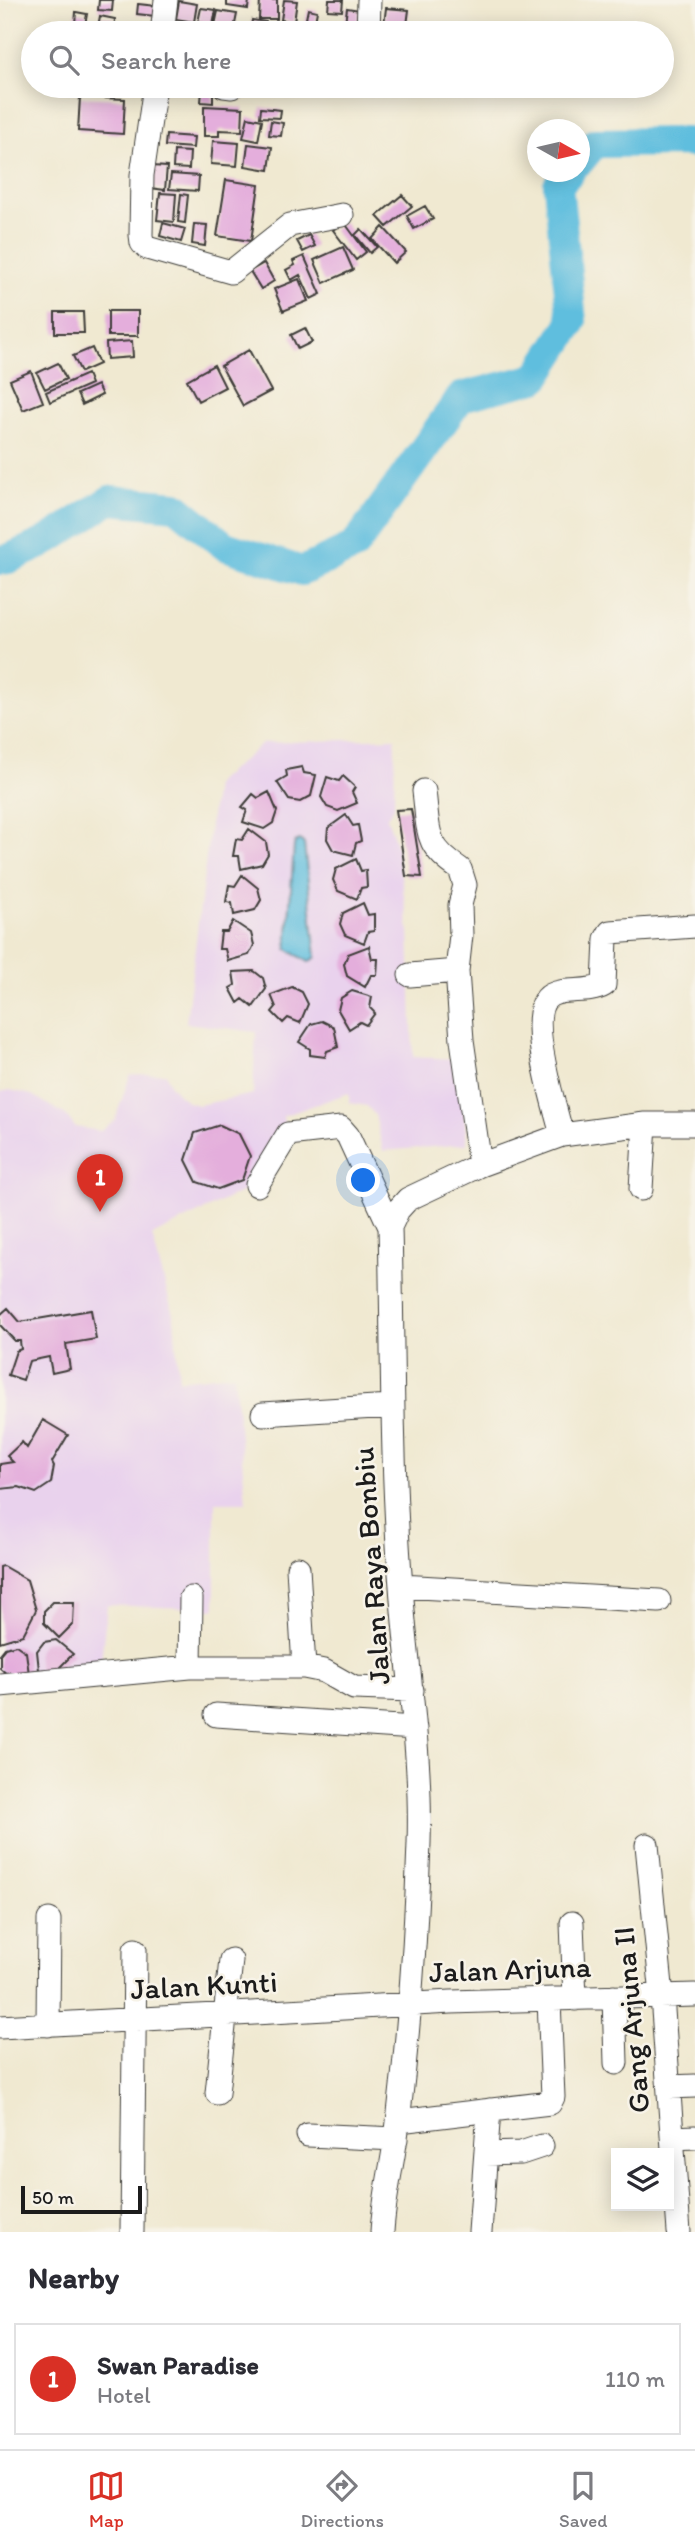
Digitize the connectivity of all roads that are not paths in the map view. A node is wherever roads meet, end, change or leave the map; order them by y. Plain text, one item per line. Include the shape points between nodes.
1 (166, 0) edge
2 (369, 0) edge
3 (163, 21) edge
4 (368, 21) edge
5 (153, 98) edge
6 (342, 215) dead end
7 (424, 791) dead end
8 (695, 926) edge
9 (457, 971) junction
10 (410, 975) dead end
11 (645, 1124) junction
12 (695, 1124) edge
13 (562, 1135) junction
14 (480, 1165) junction
15 (257, 1185) dead end
16 (641, 1189) dead end
17 (390, 1227) junction
18 (391, 1406) junction
19 (263, 1414) dead end
20 (298, 1568) dead end
21 (401, 1586) junction
22 (191, 1598) dead end
23 (659, 1601) dead end
24 (190, 1667) junction
25 (304, 1667) junction
26 (0, 1685) edge
27 (412, 1690) junction
28 (216, 1715) dead end
29 (415, 1728) junction
30 (647, 1845) dead end
31 (49, 1920) dead end
32 (572, 1923) dead end
33 (135, 1950) dead end
34 (231, 1960) dead end
35 (695, 1995) edge
36 (662, 1996) junction
37 (614, 1997) junction
38 (575, 1999) junction
39 (549, 2000) junction
40 (411, 2004) junction
41 (224, 2016) junction
42 (135, 2019) junction
43 (48, 2025) junction
44 (0, 2027) edge
45 (616, 2063) dead end
46 (695, 2086) edge
47 (669, 2087) junction
48 (216, 2093) dead end
49 (489, 2110) junction
50 (397, 2130) junction
51 (308, 2135) dead end
52 (684, 2138) edge
53 (542, 2146) dead end
54 (486, 2154) junction
55 (132, 2232) edge
56 (382, 2232) edge
57 (480, 2232) edge
58 (678, 2232) edge

1 - 3 street
2 - 4 street
5 - 6 street via 142,175 141,235 147,248 228,273 290,225
7 - 9 street via 430,840 442,857 460,869 465,885
8 - 13 street via 610,932 604,985 554,993 542,1002 541,1050
9 - 10 street
9 - 14 street
11 - 12 street
11 - 13 street
11 - 16 street
13 - 14 street
14 - 17 street via 408,1199
15 - 17 street via 288,1134 341,1128
17 - 18 street, Jalan Raya Bonbiu
18 - 19 street
18 - 21 street, Jalan Raya Bonbiu
20 - 25 street
21 - 23 street
21 - 27 street, Jalan Raya Bonbiu
22 - 24 street
24 - 25 street
24 - 26 street
25 - 27 street via 324,1671 354,1688
27 - 29 street, Jalan Raya Bonbiu
28 - 29 street
29 - 40 street, Jalan Raya Bonbiu via 419,1842
30 - 36 street, Gang Arjuna II
31 - 43 street
32 - 38 street
33 - 42 street
34 - 41 street
35 - 36 street, Jalan Arjuna
36 - 37 street, Jalan Arjuna
36 - 47 street, Gang Arjuna II
37 - 38 street, Jalan Arjuna
37 - 45 street
38 - 39 street, Jalan Arjuna
39 - 40 street, Jalan Arjuna
39 - 49 street via 552,2101
40 - 41 street, Jalan Kunti
40 - 50 street, Jalan Raya Bonbiu
41 - 42 street, Jalan Kunti
41 - 48 street
42 - 43 street, Jalan Kunti
42 - 55 street
43 - 44 street, Jalan Kunti
46 - 47 street
47 - 52 street, Gang Arjuna II
49 - 50 street
49 - 54 street
50 - 51 street
50 - 56 street, Jalan Raya Bonbiu
52 - 58 street, Gang Arjuna II
53 - 54 street via 521,2153
54 - 57 street

